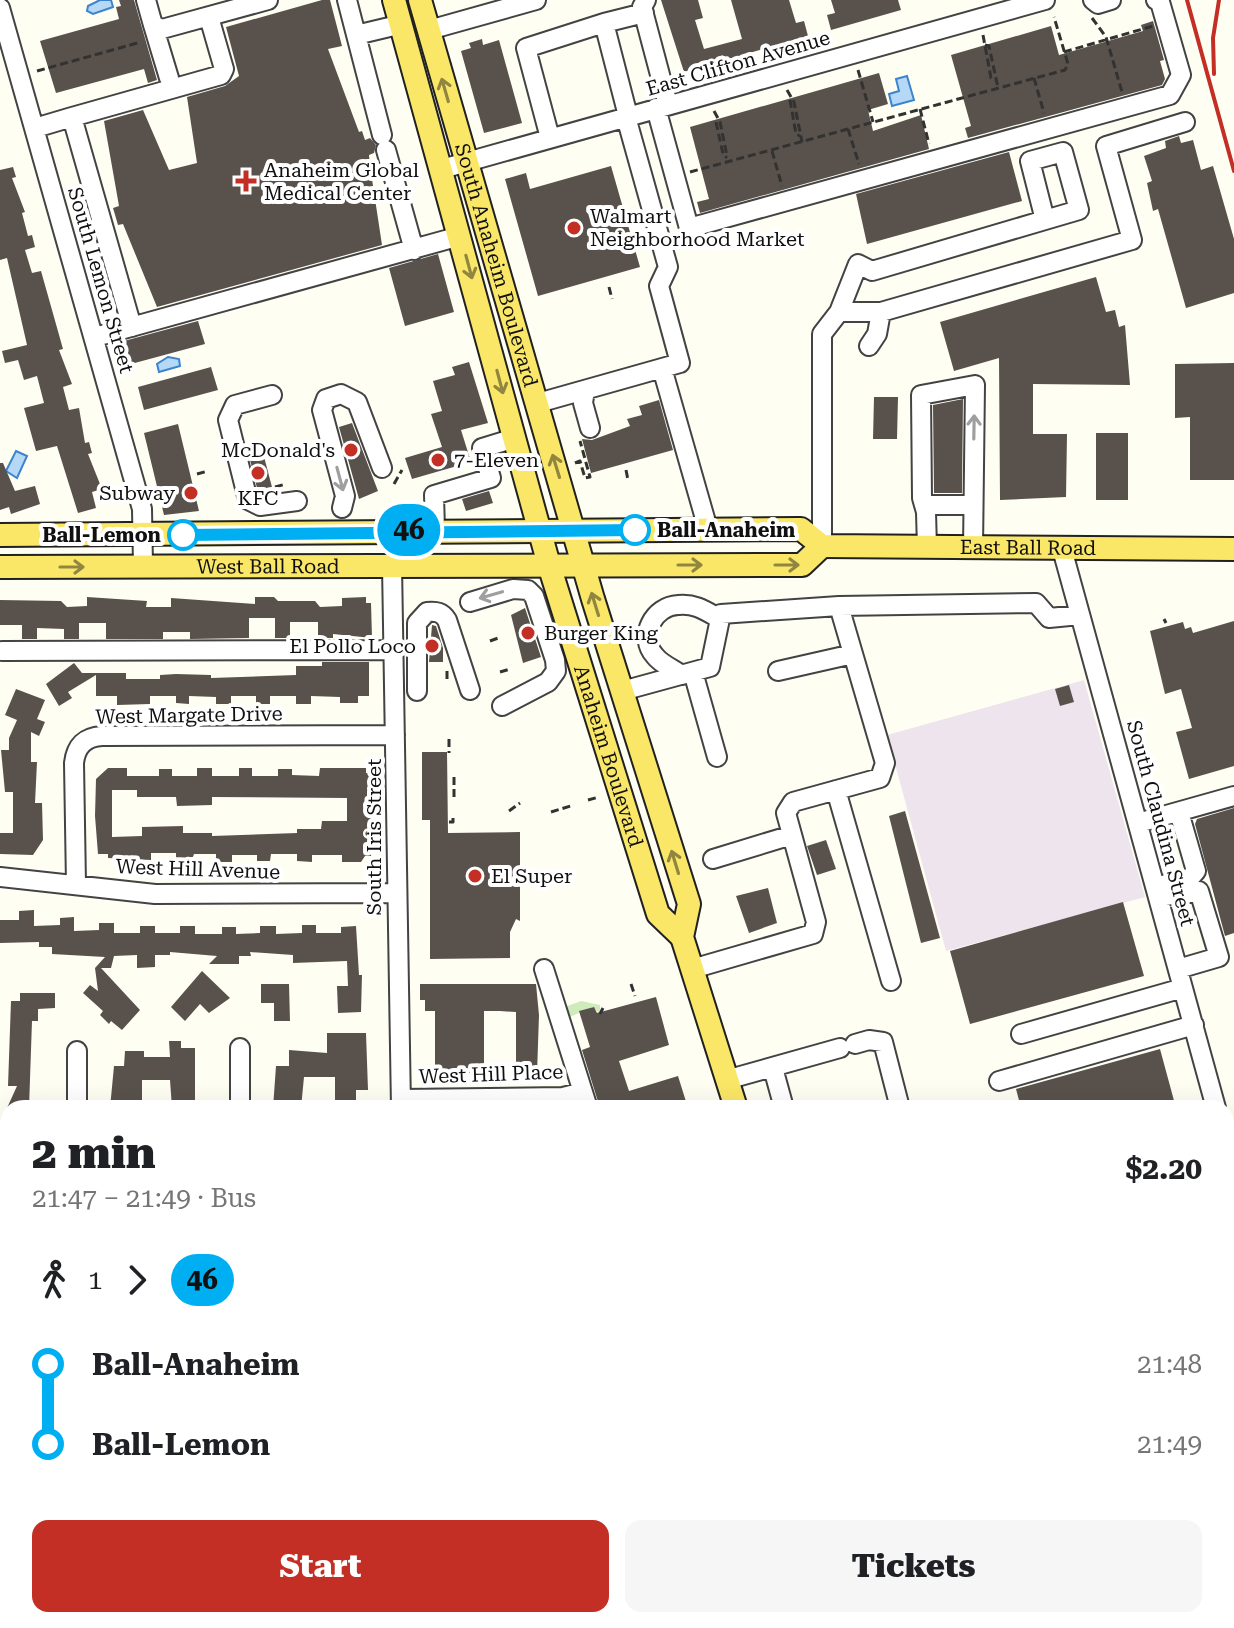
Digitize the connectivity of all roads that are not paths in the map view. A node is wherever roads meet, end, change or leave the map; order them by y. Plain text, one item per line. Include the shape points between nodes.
1 (146, 0) edge
2 (268, 0) edge
3 (347, 0) edge
4 (394, 0) edge
5 (406, 0) edge
6 (536, 0) edge
7 (1111, 0) edge
8 (1156, 0) edge
9 (645, 6) edge
10 (1090, 7) edge
11 (0, 8) edge
12 (1050, 8) edge
13 (425, 16) edge
14 (209, 17) junction
15 (604, 23) junction
16 (402, 24) junction
17 (155, 31) junction
18 (356, 35) junction
19 (169, 78) dead end
20 (662, 107) junction
21 (627, 116) junction
22 (72, 117) junction
23 (1185, 122) dead end
24 (35, 128) junction
25 (550, 138) junction
26 (466, 161) junction
27 (442, 169) junction
28 (1045, 220) dead end
29 (460, 236) junction
30 (414, 250) junction
31 (839, 312) junction
32 (881, 312) junction
33 (132, 327) junction
34 (95, 337) junction
35 (869, 346) dead end
36 (662, 368) junction
37 (585, 390) junction
38 (272, 395) dead end
39 (538, 403) junction
40 (584, 432) road end
41 (515, 438) junction
42 (382, 468) dead end
43 (297, 501) dead end
44 (924, 505) junction
45 (973, 505) junction
46 (342, 508) dead end
47 (574, 529) junction
48 (708, 529) junction
49 (435, 530) junction
50 (541, 530) junction
51 (0, 535) edge
52 (143, 535) junction
53 (822, 546) junction
54 (927, 548) junction
55 (973, 549) junction
56 (1062, 549) junction
57 (1234, 549) edge
58 (392, 565) junction
59 (549, 565) junction
60 (584, 565) junction
61 (143, 566) junction
62 (0, 567) edge
63 (470, 602) dead end
64 (839, 606) junction
65 (1080, 615) junction
66 (720, 619) junction
67 (393, 650) junction
68 (2, 651) edge
69 (853, 654) junction
70 (778, 671) dead end
71 (687, 673) junction
72 (470, 690) dead end
73 (417, 691) dead end
74 (622, 691) junction
75 (502, 706) dead end
76 (395, 735) junction
77 (717, 757) dead end
78 (836, 790) junction
79 (1234, 796) edge
80 (1179, 812) junction
81 (1138, 823) junction
82 (792, 835) junction
83 (713, 859) dead end
84 (0, 877) edge
85 (76, 885) junction
86 (1157, 892) junction
87 (396, 893) junction
88 (682, 937) junction
89 (1227, 956) edge
90 (544, 969) dead end
91 (692, 969) junction
92 (1178, 969) junction
93 (891, 981) dead end
94 (1183, 988) junction
95 (1194, 1025) junction
96 (1021, 1034) dead end
97 (240, 1048) dead end
98 (77, 1051) dead end
99 (773, 1068) junction
100 (726, 1080) junction
101 (999, 1081) dead end
102 (77, 1100) edge
103 (240, 1100) edge
104 (401, 1100) edge
105 (482, 1100) edge
106 (585, 1100) edge
107 (733, 1100) edge
108 (782, 1100) edge
109 (898, 1100) edge
110 (1214, 1100) edge

1 - 17 street
2 - 14 street
3 - 18 street
4 - 16 main road, South Anaheim Boulevard
5 - 13 main road
6 - 13 street
7 - 10 street
8 - 20 street via 1181,75 1170,95 689,228
9 - 15 street
9 - 20 street
11 - 24 street, South Lemon Street
12 - 20 street, East Clifton Avenue
26 -> 13 main road, South Anaheim Boulevard
14 - 17 street
14 - 22 street via 224,69 221,75
15 - 21 street
15 - 25 street via 526,48
16 - 18 street
16 - 27 main road, South Anaheim Boulevard
17 - 19 street
18 - 30 street
20 - 21 street, East Clifton Avenue
21 - 25 street, East Clifton Avenue
21 - 36 street via 668,267 659,286 680,363
22 - 24 street
22 - 33 street
23 - 32 street via 1106,146 1132,240
24 - 34 street, South Lemon Street
25 - 26 street, East Clifton Avenue
26 - 27 street, East Clifton Avenue
26 - 39 main road, South Anaheim Boulevard
27 - 29 main road, South Anaheim Boulevard
28 - 31 street via 872,271 858,264
29 - 30 street
29 -> 41 main road, South Anaheim Boulevard
30 - 33 street
31 - 32 street
31 - 53 street via 822,334
32 - 35 street
33 - 34 street
34 - 52 street, South Lemon Street via 142,509
36 - 37 street
36 - 48 street
37 - 39 street
37 - 40 street
38 - 43 street via 235,405 228,420 248,500 260,506
47 -> 39 main road, South Anaheim Boulevard
41 - 49 street via 482,448 491,478 434,495
41 - 50 main road, South Anaheim Boulevard
42 -> 46 street via 357,402 341,394 326,399 322,410 345,496
44 - 45 street
45 -> 44 street via 975,385 921,395
44 - 54 street
45 - 55 street
47 - 48 main road, East Ball Road
47 - 50 main road, West Ball Road
47 - 60 main road, South Anaheim Boulevard
48 - 53 main road, East Ball Road via 801,529
49 - 50 main road, West Ball Road
49 - 52 main road, West Ball Road
50 - 59 main road, Anaheim Boulevard
51 - 52 main road, West Ball Road
52 - 61 street, South Lemon Street
53 - 54 main road, East Ball Road
60 -> 53 main road via 802,565
54 - 55 main road, East Ball Road
55 - 56 main road, East Ball Road
56 - 57 main road, East Ball Road
56 - 65 street, South Claudina Street
58 - 59 main road, West Ball Road
58 - 61 main road, West Ball Road
58 - 67 street, South Iris Street
59 - 60 main road, West Ball Road
59 - 88 main road, Anaheim Boulevard via 658,914
74 -> 60 main road, Anaheim Boulevard
62 -> 61 main road, West Ball Road
75 -> 63 street via 548,682 556,671 555,660 528,590 513,589
64 - 65 street via 1036,603 1049,618
64 - 66 street via 721,614
64 - 69 street
65 - 81 street, South Claudina Street
66 - 71 street via 710,667
66 - 71 street via 680,604 666,607 649,626 654,656
67 - 68 street
67 - 76 street, South Iris Street
69 - 70 street
69 - 78 street via 885,763 880,778
71 - 74 street
71 - 77 street
72 - 73 street via 447,620 434,611 417,623
88 -> 74 main road, Anaheim Boulevard via 689,904
76 - 85 street, West Margate Drive via 90,738 75,756
76 - 87 street, South Iris Street
78 - 82 street via 793,802 786,813
78 - 93 street
79 - 80 street
80 - 81 street
80 - 86 street via 1196,871
81 - 86 street, South Claudina Street
82 - 83 street
82 - 91 street via 816,922 813,934
84 - 85 street, West Hill Avenue
85 - 87 street, West Hill Avenue via 155,894
86 - 89 street via 1199,891
86 - 92 street, South Claudina Street
87 - 104 street, South Iris Street
88 - 91 main road, Anaheim Boulevard
89 - 92 street
90 - 106 street
91 - 100 main road, Anaheim Boulevard
92 - 94 street, South Claudina Street
94 - 95 street, South Claudina Street
94 - 96 street
95 - 101 street
95 - 110 street, South Claudina Street
97 - 103 street
98 - 102 street
99 - 100 street
99 - 108 street
99 - 109 street via 869,1040 883,1042
100 - 107 main road, Anaheim Boulevard
105 - 106 street, West Hill Place

